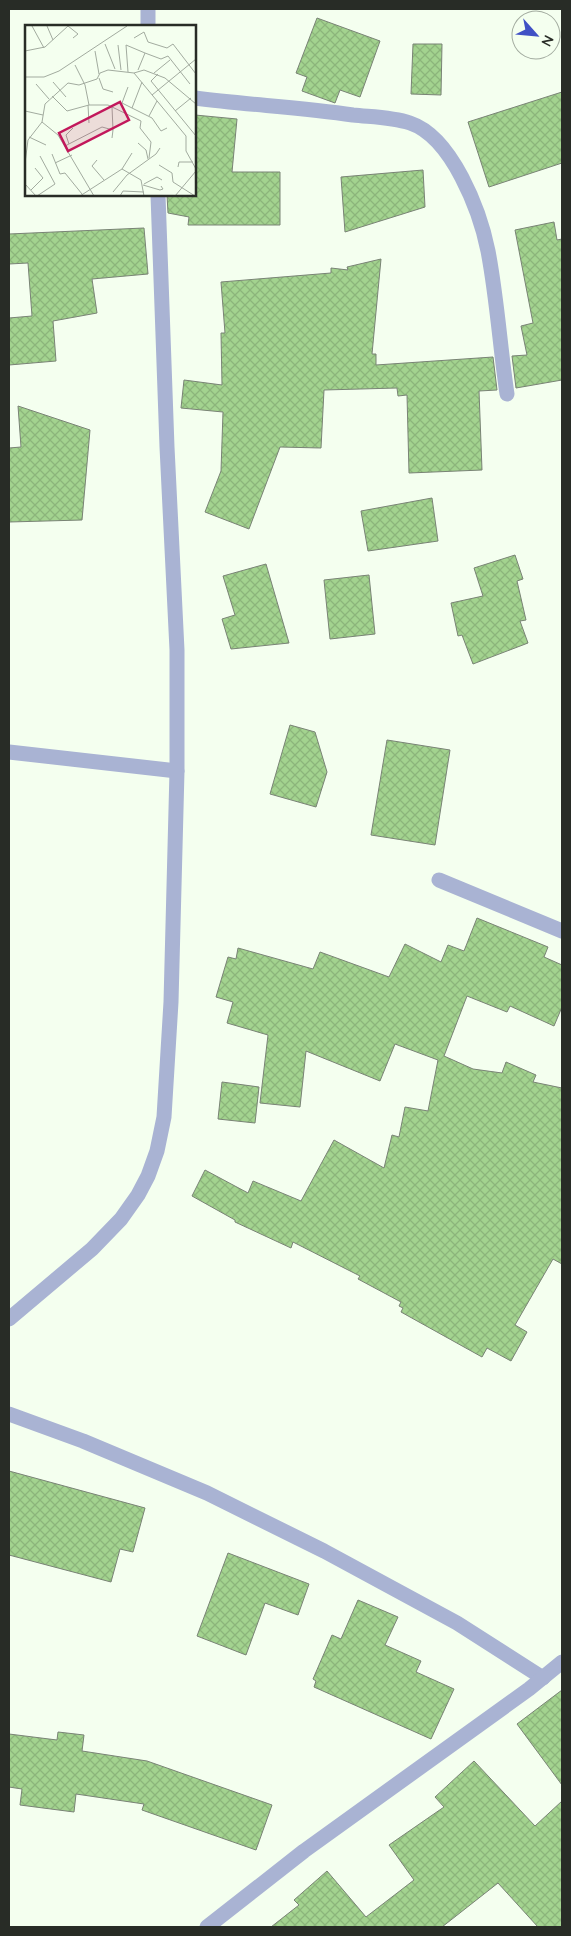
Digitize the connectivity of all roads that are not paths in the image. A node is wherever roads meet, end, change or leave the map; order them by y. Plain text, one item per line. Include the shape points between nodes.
1 (148, 9) edge
2 (148, 25) edge
3 (196, 98) edge
4 (158, 196) edge
5 (507, 394) dead end
6 (9, 752) edge
7 (177, 771) junction
8 (439, 880) dead end
9 (562, 931) edge
10 (9, 1319) edge
11 (9, 1414) edge
12 (562, 1662) edge
13 (543, 1678) junction
14 (207, 1927) edge

1 - 2 street
3 - 5 street via 385,118 410,123 430,135 453,161 474,204 488,250
4 - 7 street via 177,650
6 - 7 street
7 - 10 street via 167,1092 157,1151 138,1195 121,1219 92,1249
8 - 9 street
11 - 13 street via 216,1497 457,1623
12 - 13 street
13 - 14 street via 304,1851

